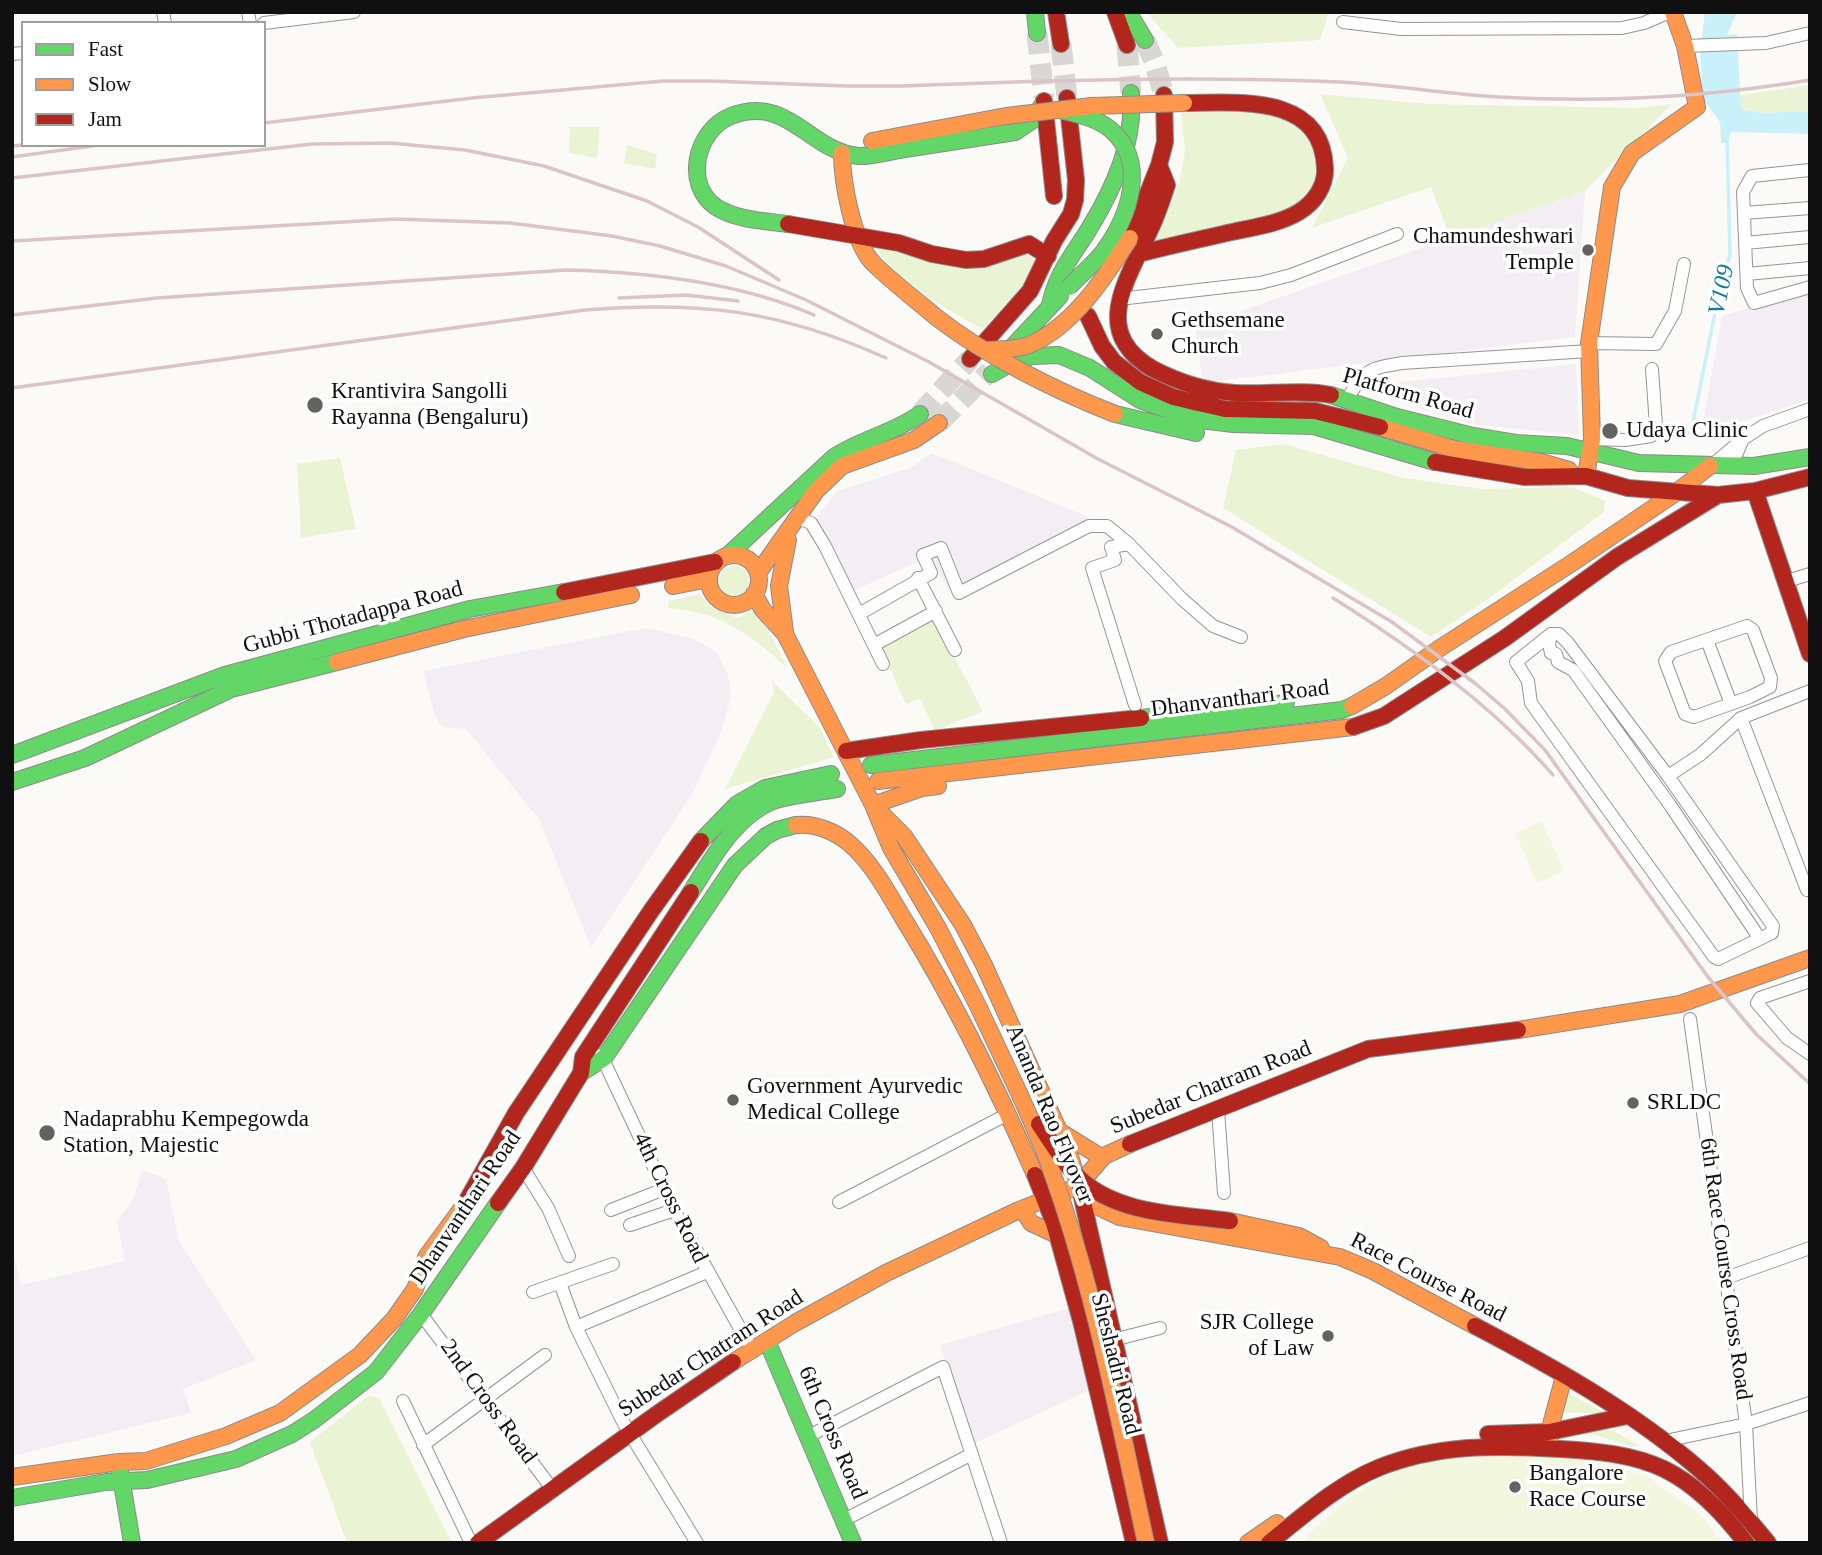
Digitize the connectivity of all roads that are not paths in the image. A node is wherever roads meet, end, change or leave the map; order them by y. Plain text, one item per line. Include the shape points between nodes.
1 (354, 12) edge
2 (1035, 12) edge
3 (1056, 12) edge
4 (1115, 12) edge
5 (1128, 12) edge
6 (1672, 12) edge
7 (1343, 22) dead end
8 (266, 23) edge
9 (1037, 33) tunnel mouth
10 (1810, 33) edge
11 (1145, 40) tunnel mouth
12 (1061, 44) tunnel mouth
13 (1127, 45) tunnel mouth
14 (1685, 46) junction
15 (1131, 93) tunnel mouth
16 (1164, 95) tunnel mouth
17 (1063, 104) junction
18 (846, 147) junction
19 (1159, 165) junction
20 (1810, 170) edge
21 (1054, 196) dead end
22 (1810, 208) edge
23 (1744, 213) junction
24 (1396, 234) dead end
25 (859, 237) junction
26 (1810, 237) edge
27 (1745, 243) junction
28 (1138, 254) junction
29 (1048, 256) junction
30 (1684, 264) dead end
31 (1810, 268) edge
32 (1747, 274) junction
33 (1810, 287) edge
34 (1119, 299) junction
35 (1050, 305) junction
36 (1088, 316) dead end
37 (1589, 347) junction
38 (986, 350) junction
39 (970, 359) tunnel mouth
40 (1652, 369) dead end
41 (1348, 399) junction
42 (1810, 410) edge
43 (920, 414) tunnel mouth
44 (939, 423) tunnel mouth
45 (1253, 425) junction
46 (1743, 439) junction
47 (1591, 445) junction
48 (1810, 457) edge
49 (1710, 466) junction
50 (1731, 467) junction
51 (1586, 476) junction
52 (1810, 477) edge
53 (1755, 491) junction
54 (1680, 492) junction
55 (1718, 495) junction
56 (1626, 513) junction
57 (799, 516) junction
58 (1129, 544) junction
59 (1617, 557) junction
60 (721, 559) junction
61 (758, 573) junction
62 (1810, 573) edge
63 (918, 578) junction
64 (709, 579) junction
65 (1787, 581) junction
66 (754, 594) junction
67 (936, 611) junction
68 (859, 614) junction
69 (785, 634) junction
70 (1551, 634) junction
71 (1241, 637) dead end
72 (1707, 640) junction
73 (1808, 644) edge
74 (874, 645) junction
75 (955, 650) dead end
76 (883, 664) dead end
77 (1397, 681) junction
78 (1810, 691) edge
79 (1750, 697) junction
80 (1731, 704) junction
81 (1135, 705) dead end
82 (1755, 713) junction
83 (1741, 718) junction
84 (1346, 729) junction
85 (846, 751) junction
86 (12, 755) edge
87 (871, 765) dead end
88 (1668, 776) junction
89 (12, 782) edge
90 (873, 793) junction
91 (851, 845) junction
92 (1810, 889) edge
93 (935, 922) junction
94 (1760, 939) junction
95 (1810, 958) edge
96 (1810, 981) edge
97 (1690, 1019) dead end
98 (591, 1045) junction
99 (1810, 1054) edge
100 (604, 1058) junction
101 (581, 1073) junction
102 (1020, 1096) junction
103 (1218, 1110) junction
104 (1006, 1115) junction
105 (1059, 1131) junction
106 (1101, 1157) junction
107 (523, 1168) junction
108 (1079, 1186) junction
109 (664, 1189) junction
110 (1224, 1193) dead end
111 (1044, 1199) junction
112 (839, 1202) dead end
113 (1022, 1209) junction
114 (611, 1210) dead end
115 (674, 1210) junction
116 (630, 1225) dead end
117 (1057, 1235) junction
118 (432, 1247) junction
119 (1810, 1248) edge
120 (1327, 1252) junction
121 (569, 1256) dead end
122 (613, 1264) dead end
123 (455, 1266) junction
124 (707, 1272) junction
125 (1726, 1278) junction
126 (560, 1283) junction
127 (533, 1292) dead end
128 (421, 1314) junction
129 (576, 1326) junction
130 (1160, 1328) dead end
131 (1113, 1340) junction
132 (767, 1341) junction
133 (752, 1350) junction
134 (545, 1355) dead end
135 (1564, 1376) junction
136 (485, 1399) junction
137 (404, 1401) dead end
138 (1810, 1403) edge
139 (1627, 1416) junction
140 (1746, 1424) junction
141 (630, 1433) junction
142 (809, 1436) junction
143 (1549, 1440) junction
144 (1665, 1441) junction
145 (424, 1445) junction
146 (972, 1454) junction
147 (1642, 1461) junction
148 (118, 1462) junction
149 (12, 1477) edge
150 (122, 1482) junction
151 (553, 1490) junction
152 (12, 1498) edge
153 (844, 1520) junction
154 (1751, 1520) junction
155 (1000, 1542) edge
156 (1257, 1542) edge
157 (132, 1543) edge
158 (471, 1543) edge
159 (478, 1543) edge
160 (696, 1543) edge
161 (853, 1543) edge
162 (1134, 1543) edge
163 (1146, 1543) edge
164 (1160, 1543) edge
165 (1746, 1543) edge
166 (1768, 1543) edge

1 - 8 street
2 - 9 main road
3 - 12 main road
4 - 13 main road
5 - 11 main road
6 - 7 street via 1622,28 1401,29
6 - 14 main road
10 - 14 street via 1766,43
14 - 37 main road via 1697,107 1632,153 1612,187
15 - 35 main road via 1129,142 1094,220 1062,264
16 - 19 main road via 1165,142
17 - 18 main road, bridge
17 - 28 main road, bridge via 1264,105 1294,112 1315,131 1325,159 1323,184 1302,211 1282,220
17 - 29 main road via 1075,200
17 - 35 main road, bridge via 1115,132 1133,167 1131,193 1112,237
18 - 21 main road via 850,155 874,154 1015,132 1038,115 1044,100
18 - 25 main road via 842,171
18 - 25 main road via 781,114 751,111 730,115 708,131 699,146 698,170 702,187 724,212
19 - 28 main road, Platform Road via 1167,185
19 - 38 main road, bridge via 1130,239 1066,321 1028,346
20 - 23 street via 1752,176 1743,192
22 - 23 street
23 - 27 street
24 - 34 street via 1260,283
25 - 29 main road via 966,260 1029,244
25 - 38 main road, bridge via 871,261 952,330
26 - 27 street
27 - 32 street
28 - 34 main road, Platform Road
29 - 39 main road via 1030,291
30 - 37 street via 1675,311 1656,344
31 - 32 street
32 - 33 street via 1754,303
34 - 41 main road, Platform Road via 1118,322 1125,345 1140,361 1172,379 1234,393 1298,392
35 - 45 main road via 991,372 1032,356 1059,355 1159,408 1193,419
36 - 51 main road via 1104,349 1125,373 1186,401 1240,410 1317,412 1432,444 1550,463
37 - 41 street via 1379,367 1362,376
37 - 47 main road
38 - 45 main road, bridge via 1056,390 1115,414 1194,433 1228,436 1246,434
40 - 47 street via 1656,426 1651,436
41 - 47 main road, Platform Road via 1473,436 1516,443
42 - 46 street via 1763,426
43 - 60 main road via 899,428 845,449
44 - 57 main road via 914,440 842,466
45 - 51 main road via 1314,426 1440,464 1492,473
46 - 49 street
46 - 50 street
47 - 49 main road, Platform Road via 1639,463
47 - 51 main road
48 - 50 main road, Platform Road
49 - 50 main road, Platform Road
49 - 54 main road, Dhanvanthari Road
50 - 55 main road
51 - 54 main road via 1628,488
51 - 56 main road via 1616,496
52 - 53 main road
53 - 55 main road
53 - 65 main road
54 - 55 main road
54 - 56 main road, Dhanvanthari Road
55 - 59 main road, Dhanvanthari Road
56 - 59 main road via 1623,546
56 - 77 main road, Dhanvanthari Road via 1487,620 1451,640
57 - 61 main road
57 - 68 street via 811,523
57 - 69 main road via 778,575
58 - 63 street via 1107,526 1089,526 959,593 941,548 923,555 930,573
58 - 71 street via 1213,626
58 - 81 street via 1111,547 1115,560 1092,568
59 - 84 main road, Dhanvanthari Road via 1505,638 1384,716
60 - 61 main road via 743,556
60 - 64 main road
60 - 86 main road, Gubbi Thotadappa Road via 470,609 225,675
61 - 66 main road
62 - 65 street
63 - 67 street
63 - 68 street
64 - 66 main road via 724,603 741,604
64 - 89 main road, Gubbi Thotadappa Road via 464,629 231,690 85,758
65 - 73 main road
66 - 69 main road
67 - 74 street
67 - 75 street
68 - 74 street
69 - 85 main road
70 - 88 street via 1559,634 1568,643
70 - 94 street via 1551,653 1573,670
70 - 94 street via 1516,662 1528,681 1537,713 1714,957 1728,956
72 - 79 street via 1747,626 1753,630 1771,678 1770,687
72 - 80 street
72 - 80 street via 1671,652 1665,661 1685,714 1694,717
74 - 76 street
77 - 85 main road via 1335,698
77 - 87 main road, Dhanvanthari Road via 1342,710
78 - 82 street
79 - 80 street
79 - 82 street
82 - 83 street
83 - 88 street
83 - 92 street
84 - 90 main road, Dhanvanthari Road
84 - 90 main road via 1322,742
85 - 90 main road
88 - 94 street via 1773,926 1772,933
90 - 93 main road, Ananda Rao Flyover via 891,848
90 - 105 main road via 963,925
91 - 93 main road via 873,855 916,917
91 - 100 main road via 832,831 809,824 787,825 753,843
91 - 104 main road, Sheshadri Road via 874,871 925,952
93 - 102 main road, Ananda Rao Flyover
95 - 103 main road, Subedar Chatram Road via 1680,1004 1368,1049
96 - 99 street via 1757,1003 1787,1038
97 - 125 street, 6th Race Course Cross Road
98 - 100 street, 4th Cross Road
98 - 101 main road, Dhanvanthari Road
98 - 118 main road, Dhanvanthari Road via 710,859 751,813 834,781 765,788 737,804 700,842 516,1113 463,1207
100 - 101 main road
100 - 109 street, 4th Cross Road
101 - 107 main road, Dhanvanthari Road
102 - 120 main road, bridge via 1071,1169 1103,1194 1136,1207 1299,1236
102 - 163 main road, Ananda Rao Flyover, bridge via 1049,1163 1075,1243
103 - 106 main road, Subedar Chatram Road
103 - 110 street
104 - 111 main road, Sheshadri Road
104 - 112 street
105 - 106 main road
105 - 108 main road
106 - 108 main road, Subedar Chatram Road
107 - 121 street via 548,1208
107 - 123 main road, Dhanvanthari Road
108 - 111 main road, Subedar Chatram Road
108 - 120 main road, Race Course Road via 1090,1203 1119,1217
108 - 131 main road
109 - 114 street
109 - 115 street, 4th Cross Road
111 - 113 main road, Subedar Chatram Road
111 - 117 main road, Sheshadri Road
113 - 117 main road via 1031,1223
113 - 132 main road, Subedar Chatram Road via 843,1296
115 - 116 street
115 - 124 street, 4th Cross Road
117 - 162 main road, Sheshadri Road
118 - 123 main road
118 - 148 main road, Dhanvanthari Road via 415,1289 394,1319 360,1355 298,1402 237,1432 186,1450 146,1461
119 - 125 street
120 - 135 main road, Race Course Road
122 - 126 street
123 - 128 main road, Dhanvanthari Road
124 - 129 street
124 - 133 street, 4th Cross Road
125 - 140 street, 6th Race Course Cross Road
126 - 127 street
126 - 129 street
128 - 136 street, 2nd Cross Road
128 - 150 main road, Dhanvanthari Road via 376,1372 292,1434 236,1459
129 - 141 street
130 - 131 street
131 - 164 main road
132 - 133 main road, Subedar Chatram Road
132 - 142 main road, 6th Cross Road
133 - 141 main road, Subedar Chatram Road
134 - 136 street
135 - 139 main road, Race Course Road
135 - 143 main road
136 - 145 street
136 - 151 street, 2nd Cross Road
137 - 145 street
138 - 140 street
139 - 143 main road
139 - 144 main road, Race Course Road
140 - 144 street
140 - 154 street, 6th Race Course Cross Road
141 - 151 main road, Subedar Chatram Road
141 - 160 street
142 - 146 street via 943,1367
142 - 153 main road, 6th Cross Road
143 - 147 main road
143 - 156 main road via 1470,1435 1404,1447 1365,1461 1325,1485
144 - 147 main road
144 - 154 main road, Race Course Road
145 - 158 street
146 - 153 street
146 - 155 street
147 - 165 main road via 1686,1482
148 - 149 main road, Dhanvanthari Road
148 - 150 main road
150 - 152 main road, Dhanvanthari Road
150 - 157 main road
151 - 159 main road, Subedar Chatram Road
153 - 161 main road, 6th Cross Road
154 - 166 main road, Race Course Road

